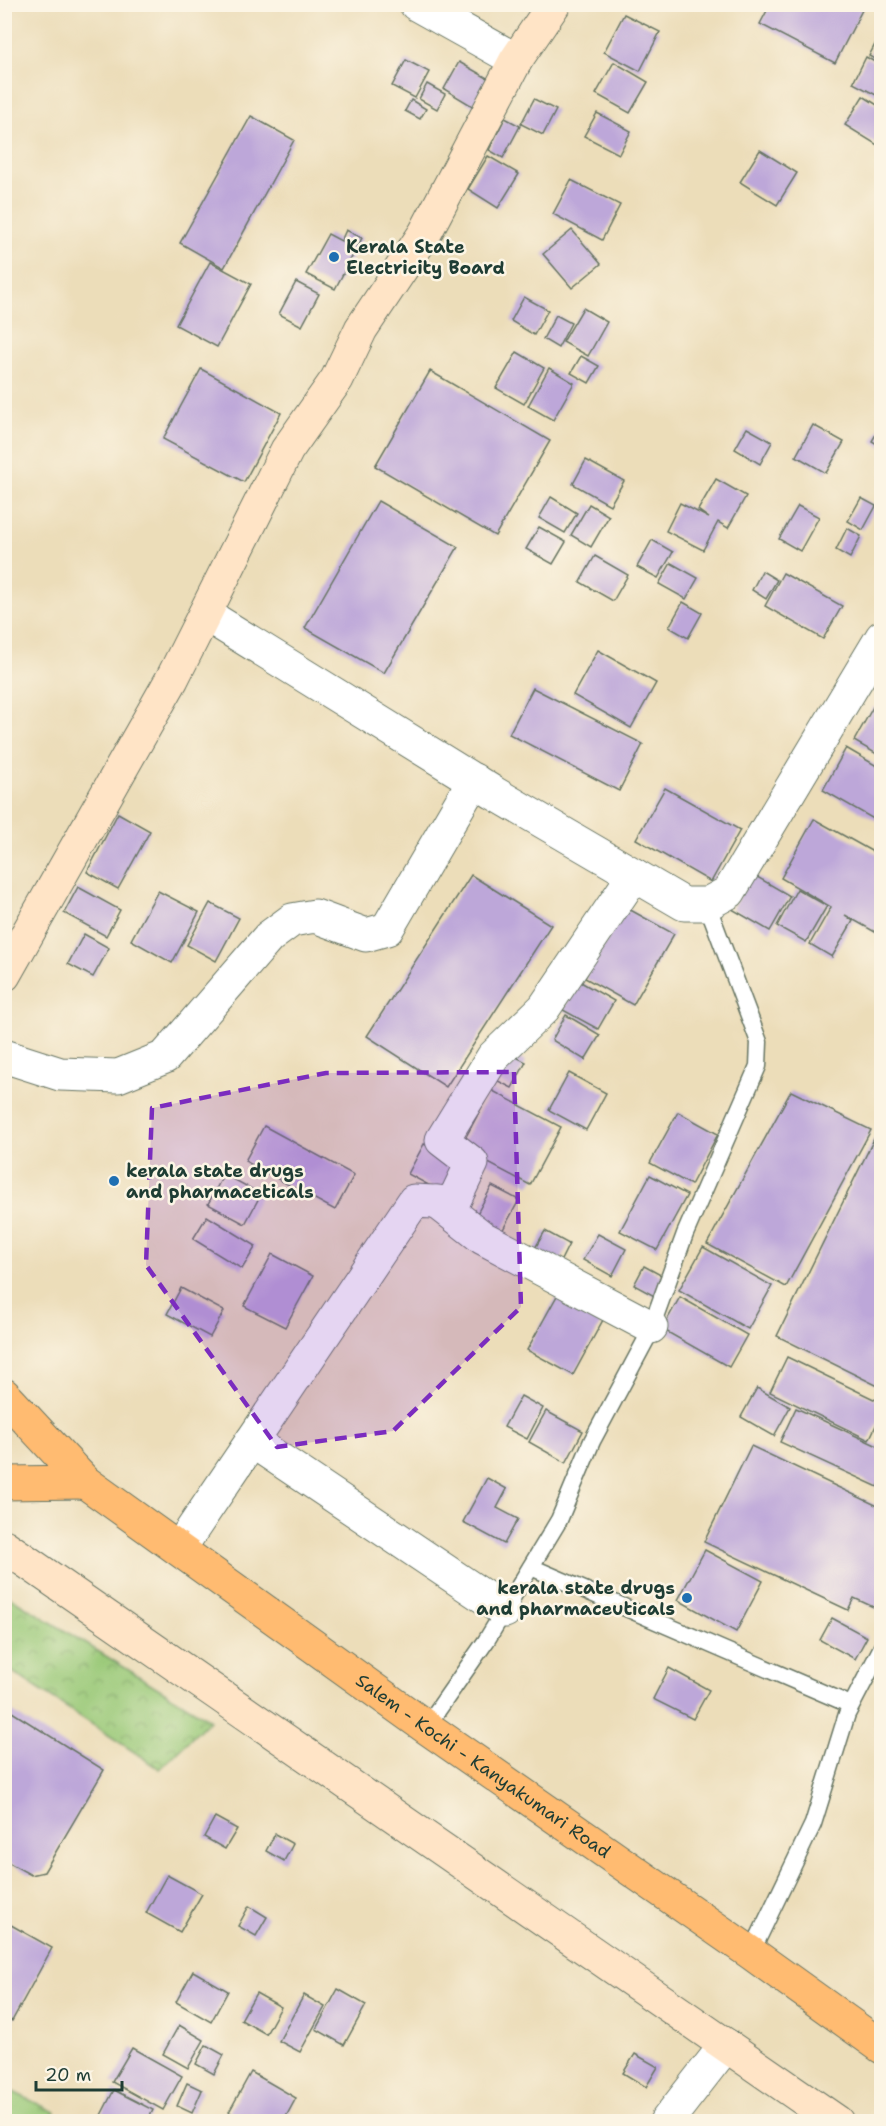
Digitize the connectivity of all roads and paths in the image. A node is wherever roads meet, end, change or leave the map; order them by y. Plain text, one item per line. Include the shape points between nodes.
1 (416, 4) edge
2 (554, 4) edge
3 (516, 60) junction
4 (205, 614) junction
5 (882, 637) edge
6 (474, 780) junction
7 (634, 875) junction
8 (707, 904) junction
9 (4, 975) edge
10 (4, 1056) edge
11 (437, 1202) junction
12 (651, 1327) junction
13 (4, 1395) edge
14 (252, 1441) junction
15 (85, 1482) junction
16 (4, 1483) edge
17 (4, 1546) edge
18 (179, 1550) junction
19 (531, 1567) junction
20 (505, 1611) junction
21 (882, 1647) edge
22 (851, 1705) junction
23 (426, 1727) junction
24 (751, 1953) junction
25 (726, 2045) junction
26 (882, 2047) edge
27 (666, 2121) edge
28 (837, 2121) edge

1 - 3 street
2 - 3 street
3 - 4 street via 425,232 362,329 337,379 287,450
4 - 6 street
4 - 9 street via 110,791
5 - 8 street via 729,892
6 - 7 street
6 - 10 street via 387,929 366,935 315,916 292,920 268,937 165,1057 118,1076 60,1074
7 - 8 street via 684,904
7 - 11 street via 544,1008 493,1057 442,1140 472,1163 453,1203
8 - 12 lane via 759,1042 758,1066 685,1234
11 - 12 street via 483,1238
11 - 14 street via 414,1201
12 - 19 lane via 592,1441 559,1520
13 - 15 highway, Salem - Kochi - Kanyakumari Road
14 - 18 street
14 - 20 street
15 - 16 highway
15 - 18 highway, Salem - Kochi - Kanyakumari Road
17 - 25 street
18 - 23 highway, Salem - Kochi - Kanyakumari Road
19 - 20 lane
19 - 22 lane
20 - 23 lane
21 - 22 lane
22 - 24 lane via 813,1824
23 - 24 highway, Salem - Kochi - Kanyakumari Road
24 - 26 highway, Salem - Kochi - Kanyakumari Road
25 - 27 street
25 - 28 street

